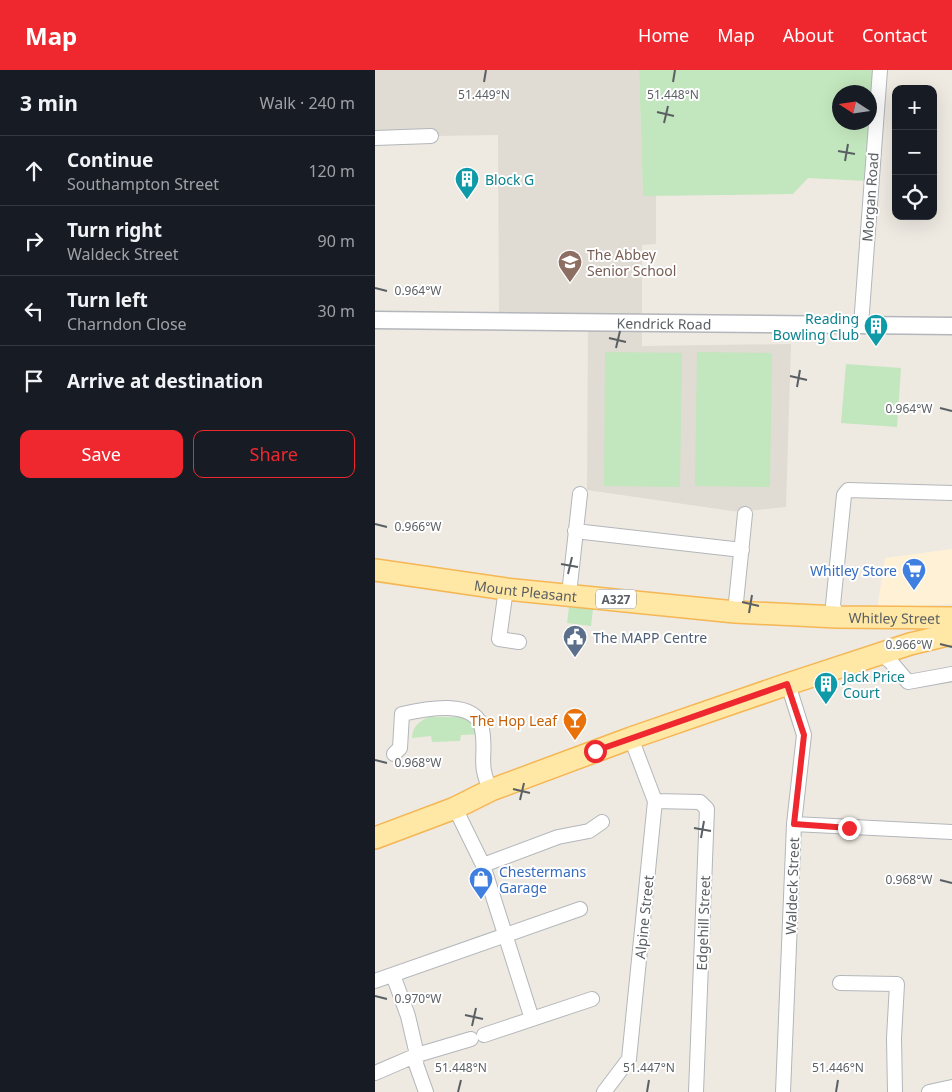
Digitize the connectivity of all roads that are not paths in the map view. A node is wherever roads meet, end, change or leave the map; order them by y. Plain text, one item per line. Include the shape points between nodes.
1 (880, 70) edge
2 (431, 136) dead end
3 (375, 138) edge
4 (375, 320) edge
5 (861, 325) junction
6 (952, 326) edge
7 (952, 493) edge
8 (580, 494) dead end
9 (745, 514) dead end
10 (575, 531) junction
11 (741, 550) junction
12 (385, 572) edge
13 (506, 589) junction
14 (569, 594) junction
15 (735, 612) junction
16 (837, 616) junction
17 (952, 618) edge
18 (952, 634) edge
19 (519, 642) dead end
20 (910, 644) junction
21 (881, 654) junction
22 (897, 670) junction
23 (952, 674) edge
24 (787, 684) junction
25 (631, 738) junction
26 (394, 754) dead end
27 (491, 790) junction
28 (655, 801) junction
29 (455, 808) junction
30 (602, 822) dead end
31 (794, 824) junction
32 (952, 832) edge
33 (375, 838) edge
34 (483, 865) junction
35 (580, 909) dead end
36 (506, 935) junction
37 (393, 975) junction
38 (375, 981) edge
39 (840, 982) dead end
40 (592, 1000) dead end
41 (532, 1019) junction
42 (417, 1055) junction
43 (375, 1072) edge
44 (952, 1087) edge
45 (426, 1092) edge
46 (604, 1092) edge
47 (696, 1092) edge
48 (783, 1092) edge
49 (895, 1092) edge
50 (929, 1092) edge

1 - 5 street, Morgan Road
2 - 3 street
4 - 5 street, Kendrick Road
5 - 6 street, Kendrick Road
7 - 16 street via 848,490 844,495 833,606
8 - 10 street
9 - 11 street
10 - 11 street
10 - 14 street
11 - 15 street
12 - 13 main road, Mount Pleasant / A327
13 - 14 main road, Mount Pleasant / A327
13 - 19 street via 499,639
14 - 15 main road, Mount Pleasant / A327
15 - 16 main road, Mount Pleasant / A327
16 - 17 main road, Whitley Street / A327
18 - 20 main road
20 - 21 main road
20 - 22 street
21 - 22 street
21 - 24 main road
22 - 23 street via 907,682
24 - 25 main road
24 - 31 street, Waldeck Street via 804,735
25 - 27 main road
25 - 28 street, Alpine Street
26 - 27 street via 400,748 402,714 460,708 474,714 482,727 483,775
27 - 29 main road
28 - 46 street, Alpine Street via 629,1058
28 - 47 street, Edgehill Street via 700,802 707,809
29 - 33 main road
29 - 34 street
30 - 34 street via 589,831 558,837
31 - 32 street
31 - 48 street, Waldeck Street
34 - 36 street
35 - 36 street
36 - 37 street
36 - 41 street
37 - 38 street
37 - 42 street via 408,1016
39 - 49 street via 902,984 894,1038
40 - 41 street
41 - 42 street
42 - 43 street
42 - 45 street via 416,1064
44 - 50 street

